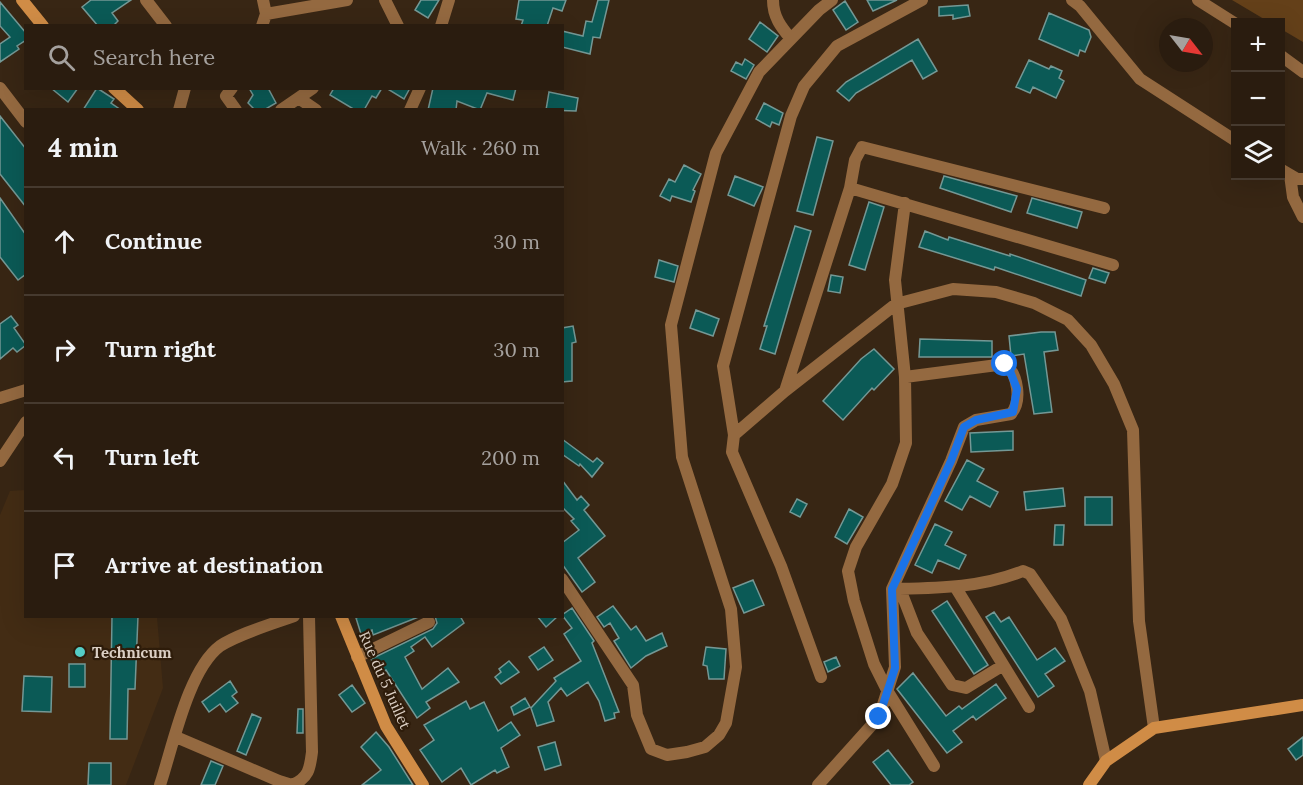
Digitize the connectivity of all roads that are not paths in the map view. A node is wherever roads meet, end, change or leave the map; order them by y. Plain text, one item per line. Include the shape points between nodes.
1 (22, 0) edge
2 (146, 0) edge
3 (263, 0) edge
4 (346, 0) edge
5 (385, 0) edge
6 (449, 0) edge
7 (773, 0) edge
8 (832, 0) edge
9 (922, 0) edge
10 (1072, 0) edge
11 (1198, 0) edge
12 (264, 20) edge
13 (1231, 21) edge
14 (41, 24) edge
15 (164, 24) edge
16 (397, 24) edge
17 (442, 24) edge
18 (791, 39) junction
19 (1285, 58) edge
20 (1303, 72) edge
21 (0, 88) edge
22 (116, 90) edge
23 (184, 90) edge
24 (230, 90) edge
25 (311, 90) edge
26 (419, 90) edge
27 (300, 99) junction
28 (136, 108) edge
29 (179, 108) edge
30 (235, 108) edge
31 (284, 108) edge
32 (313, 108) edge
33 (411, 108) edge
34 (24, 119) edge
35 (1231, 138) edge
36 (1285, 172) edge
37 (1303, 180) edge
38 (850, 188) junction
39 (905, 203) junction
40 (1104, 208) dead end
41 (1303, 217) edge
42 (1113, 265) dead end
43 (896, 304) junction
44 (905, 377) junction
45 (785, 391) junction
46 (24, 392) edge
47 (0, 398) edge
48 (24, 425) edge
49 (734, 435) junction
50 (0, 461) edge
51 (564, 582) edge
52 (956, 588) junction
53 (896, 589) junction
54 (309, 618) edge
55 (342, 618) edge
56 (273, 620) edge
57 (429, 622) dead end
58 (357, 657) junction
59 (1002, 666) junction
60 (821, 677) dead end
61 (888, 692) junction
62 (1303, 705) edge
63 (1029, 707) dead end
64 (1154, 728) junction
65 (176, 737) junction
66 (1106, 761) junction
67 (934, 766) dead end
68 (160, 785) edge
69 (423, 785) edge
70 (818, 785) edge
71 (1089, 785) edge

1 - 14 street
2 - 15 street
3 - 12 street
4 - 12 street
5 - 16 street
6 - 17 street
7 - 18 street via 779,24
8 - 18 street
9 - 49 street via 837,46 804,86 792,116 723,366
10 - 35 street via 1140,79
11 - 13 street
18 - 51 street via 759,72 716,153 671,325 682,457 731,609 735,639 736,667 730,708 719,735 705,747 687,752 667,755 651,749 637,715 633,685
19 - 20 street
21 - 34 street
22 - 28 street
23 - 29 street
24 - 30 street via 226,96
25 - 27 street
26 - 33 street
27 - 31 street
27 - 32 street
36 - 37 street
36 - 41 street
38 - 39 street
38 - 40 street via 855,160 862,147
38 - 45 street
39 - 42 street
39 - 43 street via 895,280
43 - 44 street
43 - 45 street
43 - 64 street via 953,289 996,292 1034,303 1068,320 1090,345 1114,384 1132,430 1139,621
44 - 53 street via 1005,364 1017,389 1012,413 976,420 964,427
44 - 61 street via 906,443 892,484 856,547 848,571 871,653
45 - 49 street
46 - 47 street
48 - 50 street
49 - 60 street via 732,452 781,566
52 - 53 street
52 - 59 street
52 - 66 street via 1023,571 1030,574 1061,619 1090,691
53 - 59 street via 917,633 952,685 966,688
53 - 61 street via 895,668
54 - 65 street via 312,752 305,778 292,785 279,782
55 - 58 street, Rue du 5 Juillet
56 - 65 street via 222,645 206,659 195,677
57 - 58 street
58 - 69 street, Rue du 5 Juillet via 386,726
59 - 63 street
61 - 67 street
61 - 70 street via 879,717
62 - 64 street
64 - 66 street
65 - 68 street
66 - 71 street

